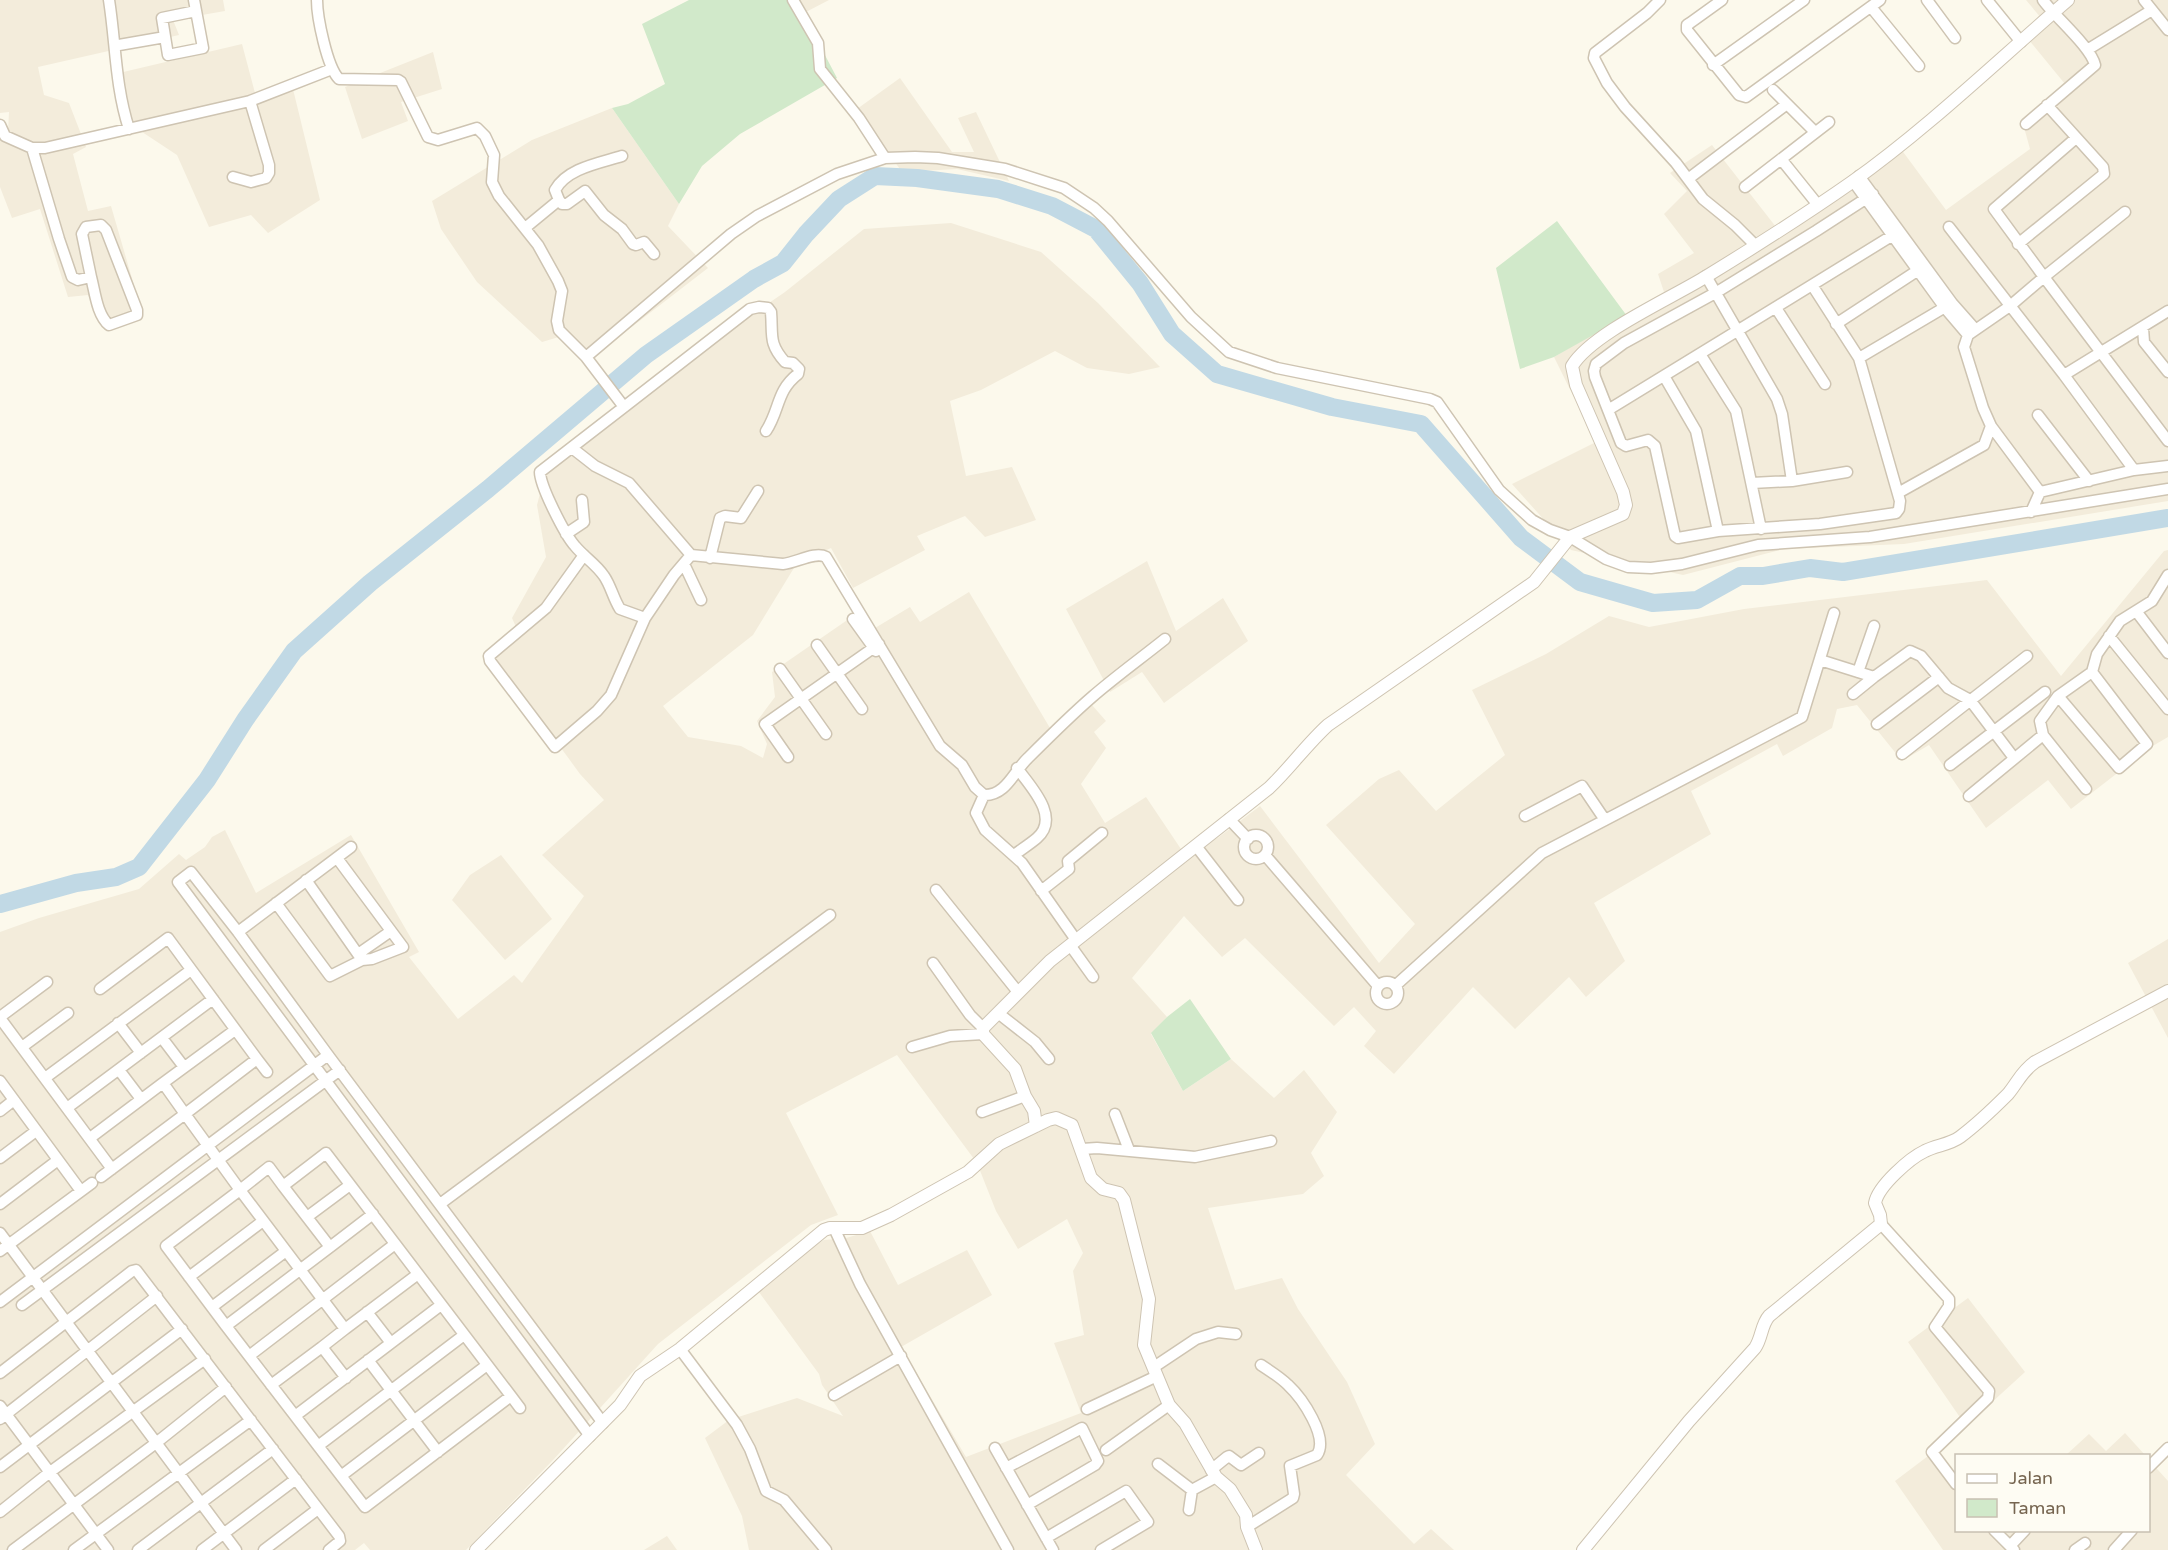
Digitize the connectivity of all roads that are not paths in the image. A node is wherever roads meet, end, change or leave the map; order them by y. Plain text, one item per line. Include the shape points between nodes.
1 (109, 0) edge
2 (317, 0) edge
3 (794, 0) edge
4 (1660, 0) edge
5 (1722, 0) edge
6 (1804, 0) edge
7 (1927, 0) edge
8 (1987, 0) edge
9 (2043, 0) edge
10 (2068, 0) edge
11 (2144, 0) edge
12 (1875, 3) edge
13 (195, 6) edge
14 (2152, 10) junction
15 (2053, 14) junction
16 (2168, 30) edge
17 (165, 37) junction
18 (1955, 38) dead end
19 (2020, 42) junction
20 (119, 45) dead end
21 (2087, 50) junction
22 (1713, 65) junction
23 (1919, 66) dead end
24 (332, 69) junction
25 (1773, 90) dead end
26 (250, 101) junction
27 (1788, 104) junction
28 (2048, 105) junction
29 (1829, 122) dead end
30 (2026, 124) dead end
31 (0, 125) edge
32 (129, 129) junction
33 (1815, 132) junction
34 (2076, 138) junction
35 (32, 148) junction
36 (622, 156) dead end
37 (885, 158) junction
38 (1781, 159) junction
39 (1692, 176) dead end
40 (233, 177) dead end
41 (1856, 179) junction
42 (1745, 187) dead end
43 (1869, 197) junction
44 (559, 200) junction
45 (1818, 205) junction
46 (2125, 212) dead end
47 (1949, 226) dead end
48 (525, 228) junction
49 (1896, 233) junction
50 (2018, 244) junction
51 (1755, 245) junction
52 (654, 254) dead end
53 (1921, 268) junction
54 (1706, 276) junction
55 (2044, 277) junction
56 (91, 278) junction
57 (1812, 285) junction
58 (1717, 292) junction
59 (1949, 305) junction
60 (2010, 306) junction
61 (1776, 308) junction
62 (2168, 311) edge
63 (1836, 324) junction
64 (2142, 328) junction
65 (1738, 329) junction
66 (1972, 332) junction
67 (2101, 352) junction
68 (1701, 354) junction
69 (586, 357) junction
70 (1859, 358) junction
71 (2168, 372) edge
72 (2064, 375) junction
73 (1664, 376) junction
74 (1826, 384) dead end
75 (620, 403) junction
76 (1608, 410) junction
77 (2038, 415) dead end
78 (1991, 426) junction
79 (766, 431) dead end
80 (2168, 441) edge
81 (572, 448) junction
82 (2168, 466) edge
83 (2134, 470) junction
84 (1847, 472) dead end
85 (1792, 481) junction
86 (2089, 481) junction
87 (1752, 483) junction
88 (2168, 489) edge
89 (758, 491) dead end
90 (2040, 492) junction
91 (1898, 493) junction
92 (582, 500) dead end
93 (2032, 509) junction
94 (1761, 529) junction
95 (1718, 531) junction
96 (566, 534) junction
97 (1568, 539) junction
98 (584, 555) junction
99 (710, 558) junction
100 (688, 560) junction
101 (2166, 583) edge
102 (701, 600) dead end
103 (2136, 611) junction
104 (1834, 613) dead end
105 (645, 618) junction
106 (853, 619) dead end
107 (1874, 626) dead end
108 (2109, 636) junction
109 (1165, 639) dead end
110 (817, 645) dead end
111 (876, 646) junction
112 (2168, 653) edge
113 (2027, 656) dead end
114 (1820, 660) junction
115 (780, 669) dead end
116 (1858, 672) junction
117 (2092, 672) junction
118 (837, 673) junction
119 (1874, 677) junction
120 (1938, 677) junction
121 (900, 686) dead end
122 (2045, 692) dead end
123 (1853, 694) dead end
124 (2058, 696) junction
125 (801, 699) junction
126 (1970, 700) junction
127 (862, 709) dead end
128 (2168, 709) edge
129 (1877, 724) dead end
130 (1994, 732) junction
131 (826, 735) dead end
132 (2043, 735) junction
133 (1902, 754) dead end
134 (788, 757) dead end
135 (2014, 758) junction
136 (1950, 765) dead end
137 (1017, 768) junction
138 (2086, 789) dead end
139 (984, 795) junction
140 (1969, 796) dead end
141 (1525, 816) dead end
142 (1229, 819) junction
143 (1605, 820) junction
144 (1102, 833) dead end
145 (1196, 846) junction
146 (351, 847) dead end
147 (1014, 855) junction
148 (337, 858) junction
149 (306, 880) junction
150 (936, 890) dead end
151 (1041, 891) junction
152 (1238, 900) dead end
153 (276, 903) junction
154 (830, 915) dead end
155 (391, 931) junction
156 (238, 932) junction
157 (1073, 943) junction
158 (360, 957) junction
159 (933, 963) dead end
160 (191, 970) junction
161 (1093, 977) dead end
162 (47, 982) dead end
163 (1378, 986) junction
164 (1395, 986) junction
165 (100, 989) dead end
166 (1018, 992) junction
167 (2168, 992) edge
168 (213, 999) junction
169 (68, 1013) dead end
170 (998, 1013) junction
171 (0, 1017) edge
172 (118, 1023) junction
173 (235, 1030) junction
174 (983, 1031) junction
175 (162, 1038) junction
176 (22, 1047) junction
177 (912, 1047) dead end
178 (141, 1053) junction
179 (328, 1056) junction
180 (257, 1059) junction
181 (1049, 1059) dead end
182 (184, 1067) junction
183 (314, 1067) junction
184 (119, 1070) junction
185 (340, 1070) junction
186 (267, 1072) dead end
187 (45, 1078) junction
188 (0, 1081) edge
189 (325, 1081) junction
190 (163, 1083) junction
191 (1025, 1096) junction
192 (141, 1099) junction
193 (14, 1100) junction
194 (67, 1108) junction
195 (0, 1110) edge
196 (982, 1112) dead end
197 (185, 1114) junction
198 (1115, 1114) dead end
199 (1036, 1126) junction
200 (36, 1131) junction
201 (90, 1138) junction
202 (1271, 1142) dead end
203 (209, 1146) junction
204 (1082, 1149) junction
205 (1129, 1150) junction
206 (0, 1158) edge
207 (58, 1160) junction
208 (217, 1160) junction
209 (112, 1169) junction
210 (350, 1185) junction
211 (283, 1186) junction
212 (240, 1190) junction
213 (81, 1191) junction
214 (0, 1204) edge
215 (443, 1208) junction
216 (373, 1214) junction
217 (307, 1217) junction
218 (263, 1221) junction
219 (431, 1224) junction
220 (1881, 1224) junction
221 (834, 1228) junction
222 (0, 1233) edge
223 (395, 1244) junction
224 (4, 1247) edge
225 (330, 1247) junction
226 (286, 1251) junction
227 (300, 1269) junction
228 (418, 1274) junction
229 (33, 1277) junction
230 (189, 1277) junction
231 (41, 1289) junction
232 (157, 1296) junction
233 (323, 1299) junction
234 (0, 1302) edge
235 (22, 1305) dead end
236 (441, 1305) junction
237 (212, 1307) junction
238 (367, 1312) junction
239 (66, 1321) junction
240 (226, 1326) junction
241 (182, 1329) junction
242 (345, 1329) junction
243 (1236, 1334) dead end
244 (464, 1335) junction
245 (391, 1343) junction
246 (322, 1347) junction
247 (680, 1349) junction
248 (88, 1351) junction
249 (249, 1356) junction
250 (900, 1356) junction
251 (205, 1359) junction
252 (368, 1360) junction
253 (487, 1365) junction
254 (1261, 1365) dead end
255 (1155, 1372) junction
256 (0, 1373) edge
257 (346, 1378) junction
258 (112, 1383) junction
259 (272, 1385) junction
260 (226, 1387) junction
261 (391, 1390) junction
262 (834, 1395) dead end
263 (511, 1396) junction
264 (1169, 1405) junction
265 (520, 1408) dead end
266 (1087, 1409) dead end
267 (134, 1412) junction
268 (2, 1413) edge
269 (295, 1416) junction
270 (251, 1420) junction
271 (414, 1421) junction
272 (603, 1423) junction
273 (590, 1436) junction
274 (156, 1443) junction
275 (30, 1446) junction
276 (318, 1446) junction
277 (995, 1448) dead end
278 (2168, 1448) edge
279 (273, 1449) junction
280 (1106, 1450) dead end
281 (438, 1452) junction
282 (1258, 1453) dead end
283 (1158, 1464) dead end
284 (2150, 1466) edge
285 (0, 1467) edge
286 (1006, 1468) junction
287 (50, 1472) junction
288 (179, 1473) junction
289 (1214, 1473) junction
290 (341, 1476) junction
291 (296, 1479) junction
292 (1955, 1484) edge
293 (1192, 1490) junction
294 (200, 1501) junction
295 (75, 1504) junction
296 (1027, 1505) junction
297 (318, 1509) junction
298 (1189, 1510) dead end
299 (0, 1512) edge
300 (1247, 1527) junction
301 (1996, 1532) edge
302 (2024, 1532) edge
303 (2130, 1532) edge
304 (96, 1534) junction
305 (224, 1534) junction
306 (1046, 1538) junction
307 (2085, 1543) dead end
308 (2012, 1548) edge
309 (13, 1550) edge
310 (74, 1550) edge
311 (108, 1550) edge
312 (138, 1550) edge
313 (202, 1550) edge
314 (237, 1550) edge
315 (264, 1550) edge
316 (329, 1550) edge
317 (476, 1550) edge
318 (826, 1550) edge
319 (1008, 1550) edge
320 (1053, 1550) edge
321 (1101, 1550) edge
322 (1256, 1550) edge
323 (1583, 1550) edge
324 (2075, 1550) edge
325 (2114, 1550) edge

1 - 32 street via 116,72
2 - 24 street
3 - 37 street via 818,43 820,69
4 - 51 street via 1595,53 1594,58 1625,107 1703,199
5 - 22 street via 1686,28
6 - 22 street
7 - 18 street
8 - 19 street
9 - 15 street
10 - 15 street
11 - 14 street
12 - 22 street via 1746,97 1739,95
12 - 23 street
13 - 17 street via 162,18
13 - 17 street via 203,48 168,55
14 - 16 street
14 - 21 street
15 - 19 street
15 - 21 street
17 - 20 street
19 - 41 street via 1944,110
21 - 28 street via 2096,65
24 - 26 street
24 - 48 street via 339,79 398,80 428,137 438,140 477,128 483,131 494,155 492,182
25 - 27 street
26 - 32 street
26 - 40 street via 269,173 266,178 250,182
27 - 33 street
27 - 39 street
28 - 30 street
28 - 34 street
29 - 33 street
31 - 35 street via 5,136
32 - 35 street
33 - 38 street
34 - 50 street via 1994,209
34 - 50 street via 2103,167 2104,174
35 - 56 street via 71,276 78,280
36 - 44 street via 589,165 564,179 555,190
37 - 69 street via 837,174 757,216
37 - 97 street via 971,163 1022,173 1064,188 1108,221 1191,317 1229,352 1277,368 1437,402 1511,502 1532,520
38 - 42 street
38 - 45 street
41 - 43 street
41 - 45 street
43 - 49 street
43 - 58 street
44 - 48 street
44 - 52 street via 567,204 585,191 633,244 644,242
45 - 51 street
46 - 55 street
47 - 60 street
48 - 69 street via 562,291 559,330
49 - 53 street
49 - 57 street
50 - 55 street
51 - 54 street
53 - 59 street
53 - 63 street
54 - 58 street
54 - 97 street via 1584,349 1572,366 1626,510 1619,518
55 - 60 street
55 - 67 street
56 - 56 street via 107,324 136,315 101,225 86,227 82,234
57 - 61 street
57 - 63 street
58 - 65 street
58 - 76 street via 1624,343 1596,364 1595,377
59 - 66 street
59 - 70 street
60 - 66 street
60 - 72 street
61 - 65 street
61 - 74 street
62 - 64 street
63 - 70 street
64 - 67 street
64 - 71 street via 2144,342
65 - 68 street
65 - 85 street via 1777,399
66 - 78 street via 1965,354
67 - 72 street
67 - 80 street
68 - 73 street
68 - 87 street via 1736,411
69 - 75 street
70 - 91 street
72 - 83 street
73 - 76 street
73 - 95 street via 1696,431
75 - 79 street via 750,309 759,307 771,312 772,346 784,362 799,369 781,392
75 - 81 street
76 - 95 street via 1623,445 1648,440 1655,446 1676,537
77 - 86 street
78 - 90 street
78 - 91 street via 1984,446
81 - 96 street via 540,472 544,490
81 - 100 street via 595,466 629,483
82 - 83 street
83 - 86 street
84 - 85 street
85 - 87 street
86 - 90 street
87 - 94 street
88 - 93 street
89 - 99 street via 742,517 720,518
90 - 93 street
91 - 94 street via 1900,506 1894,514
92 - 96 street via 584,522
93 - 97 street via 1870,537 1758,545 1651,568 1620,564
94 - 95 street
96 - 98 street
97 - 142 street via 1536,580 1341,715 1316,736 1289,769
98 - 105 street via 603,574 620,609
98 - 105 street via 546,609 489,658 555,747 610,695
99 - 100 street
99 - 111 street via 783,564 824,556
100 - 102 street
100 - 105 street
101 - 103 street via 2152,601
103 - 108 street via 2120,621
103 - 112 street
104 - 114 street
106 - 111 street
107 - 116 street
108 - 117 street via 2097,654
108 - 128 street
109 - 137 street via 1094,695
110 - 118 street
111 - 118 street
111 - 121 street
111 - 139 street via 940,746 962,765
113 - 126 street
114 - 116 street
114 - 143 street via 1802,717
115 - 125 street
116 - 119 street
117 - 124 street
117 - 124 street via 2147,744 2119,768
118 - 125 street
118 - 127 street
119 - 120 street via 1910,651 1921,657
119 - 123 street
120 - 126 street via 1948,688
120 - 129 street
122 - 130 street
124 - 132 street via 2040,721
125 - 131 street
125 - 134 street via 765,724
126 - 130 street
126 - 133 street
130 - 135 street
130 - 136 street
132 - 135 street
132 - 138 street
135 - 140 street
137 - 139 street via 1001,789
137 - 147 street via 1047,819 1039,837
139 - 147 street via 977,818
141 - 143 street via 1582,786
142 - 145 street
142 - 163 street via 1248,838 1259,835 1266,840 1265,855
143 - 164 street via 1542,853
144 - 151 street via 1068,861 1070,869
145 - 152 street
145 - 157 street
146 - 148 street
147 - 151 street
148 - 149 street
148 - 155 street
149 - 153 street
149 - 158 street
150 - 166 street
151 - 157 street
153 - 156 street
153 - 158 street via 330,976
154 - 215 street
155 - 158 street
155 - 158 street via 403,947 372,959
156 - 179 street
156 - 183 street via 191,872 178,882
157 - 161 street
157 - 166 street
159 - 174 street
160 - 165 street via 168,938
160 - 168 street
160 - 172 street
162 - 171 street
163 - 164 street via 1384,982
163 - 164 street via 1376,997 1385,1004 1395,1000
166 - 170 street
167 - 220 street via 2035,1062 1960,1137 1925,1151 1908,1163 1877,1195 1875,1203
168 - 173 street
168 - 175 street
169 - 176 street
170 - 174 street
170 - 181 street via 1035,1042
171 - 176 street
172 - 178 street
172 - 187 street
173 - 180 street
173 - 182 street
174 - 177 street
174 - 191 street via 1015,1070
175 - 178 street
175 - 182 street
176 - 187 street
178 - 184 street
179 - 183 street
179 - 185 street
180 - 186 street
180 - 197 street
182 - 190 street
183 - 189 street
183 - 203 street
184 - 192 street
184 - 194 street
185 - 189 street
185 - 215 street
187 - 194 street
188 - 193 street
189 - 208 street
189 - 219 street
190 - 192 street
190 - 197 street
191 - 196 street
191 - 199 street
192 - 201 street
193 - 195 street
193 - 200 street
194 - 201 street
197 - 203 street
197 - 209 street
198 - 205 street
199 - 204 street via 1056,1118 1068,1122
199 - 221 street via 999,1144 968,1172 891,1215 862,1228
200 - 206 street
200 - 207 street
201 - 209 street
202 - 205 street via 1195,1157
203 - 208 street
203 - 229 street
204 - 205 street
204 - 255 street via 1091,1178 1103,1189 1119,1193 1127,1209 1149,1299 1143,1340
207 - 213 street
207 - 214 street
208 - 212 street
208 - 231 street
209 - 213 street
210 - 211 street via 326,1153
210 - 216 street
210 - 217 street
211 - 212 street via 269,1167
211 - 217 street
212 - 218 street
212 - 230 street via 166,1246
213 - 224 street
215 - 219 street
215 - 272 street
216 - 223 street
216 - 225 street
217 - 225 street
218 - 226 street
218 - 230 street
219 - 273 street
220 - 292 street via 1949,1299 1949,1306 1935,1327 1989,1391 1988,1398 1932,1452
220 - 323 street via 1769,1316 1755,1348
221 - 247 street via 824,1230
221 - 250 street
222 - 224 street
223 - 228 street
223 - 233 street
224 - 229 street
225 - 227 street
226 - 227 street
226 - 237 street
227 - 233 street
227 - 240 street
228 - 236 street
228 - 238 street
229 - 231 street
229 - 234 street
230 - 237 street
231 - 235 street
231 - 239 street
232 - 239 street via 136,1270 132,1271
232 - 241 street
232 - 248 street
233 - 242 street
233 - 249 street
236 - 244 street
236 - 245 street
237 - 240 street
238 - 242 street
238 - 245 street
239 - 248 street
239 - 256 street
240 - 249 street
241 - 251 street
241 - 258 street
242 - 246 street
243 - 255 street via 1218,1332 1196,1339
244 - 253 street
244 - 261 street
245 - 252 street
246 - 257 street
246 - 259 street
247 - 272 street via 640,1376 621,1406
247 - 318 street via 737,1425 766,1491 784,1500
248 - 258 street
248 - 268 street
249 - 259 street
250 - 262 street
250 - 319 street
251 - 260 street
251 - 267 street
252 - 257 street
252 - 261 street
253 - 263 street
253 - 271 street
254 - 300 street via 1289,1385 1301,1401 1319,1433 1321,1447 1317,1455 1290,1466 1293,1498
255 - 264 street
255 - 266 street
257 - 269 street
258 - 267 street
258 - 275 street
259 - 269 street
260 - 270 street
260 - 274 street
261 - 271 street
261 - 276 street
263 - 265 street
263 - 281 street
264 - 280 street
264 - 289 street via 1185,1423
267 - 274 street
267 - 287 street
268 - 275 street
269 - 276 street
270 - 279 street
270 - 288 street
271 - 281 street
271 - 290 street
272 - 273 street
273 - 317 street
274 - 288 street
274 - 295 street
275 - 285 street
275 - 287 street
276 - 290 street
277 - 286 street
278 - 284 street
279 - 291 street
279 - 294 street
281 - 290 street via 365,1507
282 - 289 street via 1241,1466 1229,1456
283 - 293 street
286 - 296 street
286 - 296 street via 1082,1428 1098,1461
287 - 295 street
287 - 299 street
288 - 294 street
288 - 304 street
289 - 293 street
289 - 300 street via 1234,1495 1246,1515
291 - 297 street
291 - 305 street
293 - 298 street
294 - 305 street
294 - 312 street
295 - 304 street
295 - 309 street
296 - 306 street
297 - 315 street
297 - 316 street via 339,1536 340,1541
300 - 322 street
301 - 308 street
302 - 308 street
303 - 325 street
304 - 310 street
304 - 311 street
305 - 313 street
305 - 314 street
306 - 320 street
306 - 321 street via 1126,1491 1148,1522
307 - 324 street

